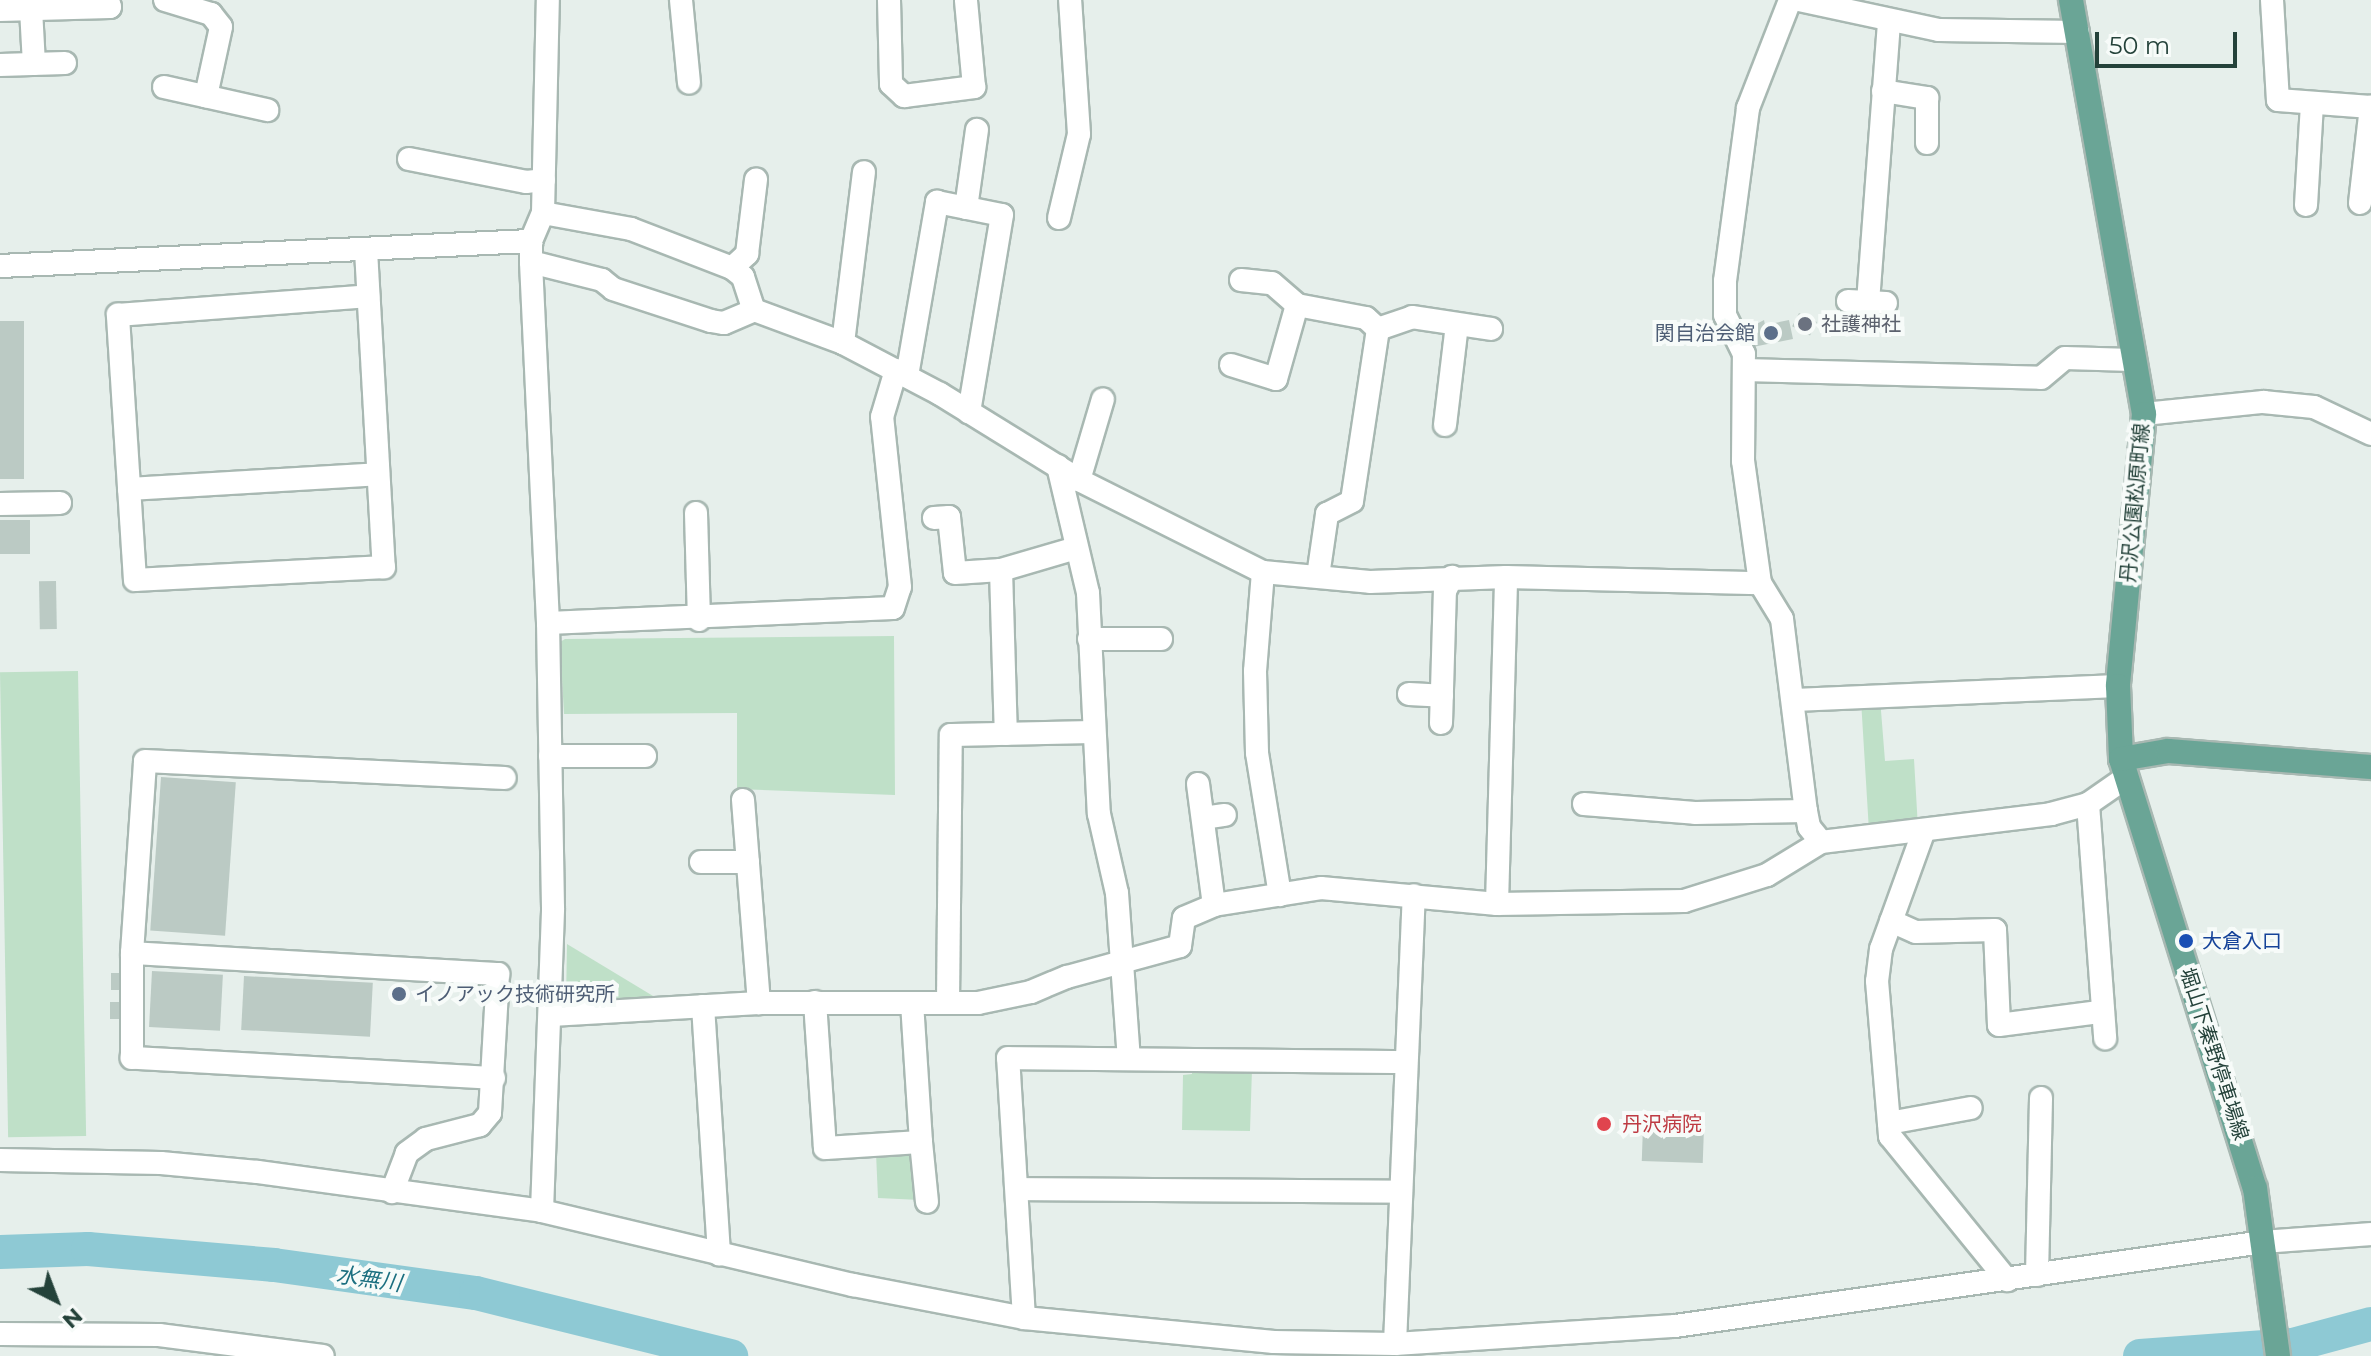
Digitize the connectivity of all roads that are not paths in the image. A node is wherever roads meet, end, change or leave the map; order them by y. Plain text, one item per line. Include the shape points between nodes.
1 (108, 0) edge
2 (165, 0) edge
3 (548, 0) edge
4 (681, 0) edge
5 (889, 0) edge
6 (966, 0) edge
7 (1070, 0) edge
8 (1790, 0) edge
9 (1799, 0) edge
10 (2071, 0) edge
11 (2272, 0) edge
12 (31, 9) junction
13 (0, 10) edge
14 (1889, 21) junction
15 (2078, 32) junction
16 (65, 63) dead end
17 (34, 64) junction
18 (0, 65) edge
19 (689, 83) dead end
20 (164, 87) dead end
21 (1883, 91) junction
22 (206, 96) junction
23 (2312, 103) junction
24 (2371, 107) edge
25 (267, 110) dead end
26 (977, 130) dead end
27 (1927, 143) dead end
28 (409, 159) dead end
29 (864, 172) dead end
30 (544, 180) junction
31 (756, 180) dead end
32 (2360, 203) dead end
33 (2306, 205) dead end
34 (966, 208) junction
35 (543, 213) junction
36 (1059, 218) dead end
37 (366, 250) junction
38 (531, 251) junction
39 (0, 266) edge
40 (732, 268) junction
41 (1241, 280) dead end
42 (368, 296) junction
43 (1867, 302) dead end
44 (1297, 305) junction
45 (754, 310) junction
46 (1457, 325) junction
47 (1378, 329) junction
48 (1491, 329) dead end
49 (843, 343) junction
50 (2132, 360) junction
51 (1231, 365) dead end
52 (1744, 370) junction
53 (902, 373) junction
54 (1103, 399) dead end
55 (969, 412) junction
56 (2144, 414) junction
57 (1445, 425) dead end
58 (2371, 434) edge
59 (1058, 466) junction
60 (378, 474) junction
61 (1079, 480) junction
62 (129, 489) junction
63 (60, 503) dead end
64 (0, 504) edge
65 (696, 513) dead end
66 (934, 518) dead end
67 (1076, 548) junction
68 (1001, 570) junction
69 (1263, 572) junction
70 (1318, 576) junction
71 (1452, 577) junction
72 (1506, 577) junction
73 (1760, 583) junction
74 (699, 620) junction
75 (548, 623) junction
76 (1089, 639) junction
77 (1161, 639) dead end
78 (2118, 686) junction
79 (1409, 694) dead end
80 (1442, 696) junction
81 (1794, 700) junction
82 (1441, 723) dead end
83 (1093, 732) junction
84 (1006, 734) junction
85 (550, 756) junction
86 (645, 756) dead end
87 (2371, 767) edge
88 (2122, 769) junction
89 (505, 778) dead end
90 (1198, 784) dead end
91 (743, 800) dead end
92 (1584, 804) dead end
93 (2088, 804) junction
94 (1806, 811) junction
95 (1923, 833) junction
96 (1821, 842) junction
97 (701, 862) dead end
98 (748, 862) junction
99 (1280, 895) junction
100 (1414, 895) junction
101 (1497, 904) junction
102 (1214, 905) junction
103 (1891, 921) junction
104 (132, 953) junction
105 (1121, 963) junction
106 (815, 1002) junction
107 (948, 1002) junction
108 (759, 1003) junction
109 (912, 1004) junction
110 (703, 1006) junction
111 (2099, 1012) junction
112 (551, 1015) junction
113 (2105, 1038) dead end
114 (1129, 1059) junction
115 (1406, 1062) junction
116 (494, 1078) junction
117 (2041, 1098) dead end
118 (1971, 1108) dead end
119 (1889, 1123) junction
120 (921, 1142) junction
121 (0, 1160) edge
122 (1017, 1189) junction
123 (392, 1192) junction
124 (1400, 1192) junction
125 (927, 1202) dead end
126 (542, 1211) junction
127 (2371, 1234) edge
128 (2263, 1242) junction
129 (719, 1254) junction
130 (2037, 1275) junction
131 (2007, 1280) junction
132 (1024, 1318) junction
133 (0, 1334) edge
134 (1395, 1344) junction
135 (323, 1356) edge
136 (2278, 1356) edge

1 - 12 street via 110,7
2 - 22 street via 211,14 221,27
3 - 30 street
4 - 19 street
5 - 6 street via 891,84 904,96 974,87
7 - 36 street via 1079,134
8 - 52 street via 1748,108 1733,196 1725,315 1744,354
9 - 14 street
10 - 15 main road, 丹沢公園松原町線
11 - 23 street via 2278,100
12 - 13 street
12 - 17 street
14 - 15 street via 1939,30
14 - 21 street
15 - 50 main road, 丹沢公園松原町線
16 - 17 street
17 - 18 street
20 - 22 street
21 - 27 street via 1927,98
21 - 43 street via 1865,218
22 - 25 street
23 - 24 street
23 - 33 street
24 - 32 street
26 - 34 street
28 - 30 street via 526,182
29 - 49 street
30 - 35 street
31 - 40 street via 747,254
34 - 53 street via 937,202
34 - 55 street via 1002,215
35 - 38 street
35 - 40 street via 631,229
37 - 38 street
37 - 39 street
37 - 42 street
38 - 45 street via 613,289 711,321 724,323
38 - 75 street
40 - 45 street via 743,277
41 - 44 street via 1272,283
42 - 60 street
42 - 62 street via 118,315
44 - 47 street via 1366,318
44 - 51 street via 1276,379
45 - 49 street
46 - 47 street via 1412,317
46 - 48 street
46 - 57 street
47 - 70 street via 1352,501 1327,514
49 - 53 street
50 - 52 street via 2065,358 2041,378
50 - 56 main road, 丹沢公園松原町線
52 - 73 street via 1743,461
53 - 55 street
53 - 74 street via 882,417 900,587 893,608
54 - 61 street
55 - 59 street
56 - 58 street via 2263,402 2314,407
56 - 78 main road, 丹沢公園松原町線
59 - 61 street
59 - 67 street
60 - 62 street
60 - 62 street via 384,567 135,580
61 - 69 street
63 - 64 street
65 - 74 street
66 - 68 street via 949,517 955,573
67 - 68 street
67 - 76 street via 1088,593
68 - 84 street
69 - 70 street
69 - 99 street via 1255,671 1257,753
70 - 71 street via 1370,582
71 - 72 street
71 - 80 street via 1445,591
72 - 73 street
72 - 101 street
73 - 81 street via 1782,619
74 - 75 street
75 - 85 street
76 - 77 street
76 - 83 street
78 - 81 street
78 - 88 main road, 丹沢公園松原町線
79 - 80 street
80 - 82 street
81 - 94 street
83 - 84 street
83 - 105 street via 1099,814 1117,893
84 - 107 street via 951,735
85 - 86 street
85 - 112 street
87 - 88 main road via 2168,751
88 - 93 street
88 - 128 main road, 堀山下秦野停車場線 via 2233,1107
89 - 104 street via 145,761
90 - 102 street via 1214,817
91 - 98 street via 755,832
92 - 94 street via 1695,813
93 - 95 street
93 - 111 street
94 - 96 street via 1809,827
95 - 96 street
95 - 103 street
96 - 101 street via 1767,875 1684,901
97 - 98 street
98 - 108 street
99 - 100 street via 1321,888
99 - 102 street
100 - 101 street
100 - 115 street
102 - 105 street via 1184,918 1180,946
103 - 111 street via 1916,932 1995,930 1999,1025
103 - 119 street via 1877,981
104 - 116 street via 132,1058
104 - 116 street via 498,974
105 - 107 street via 1031,992 978,1003
105 - 114 street
106 - 108 street
106 - 109 street
106 - 120 street via 825,1148
107 - 109 street
108 - 110 street
109 - 120 street
110 - 112 street
110 - 129 street
111 - 113 street
112 - 126 street
114 - 115 street
114 - 122 street via 1008,1058
115 - 124 street
116 - 123 street via 490,1113 480,1125 426,1139 407,1153
117 - 130 street via 2048,1139
118 - 119 street
119 - 131 street via 1890,1136
120 - 125 street
121 - 123 street via 161,1163
122 - 124 street
122 - 132 street
123 - 126 street
124 - 134 street
126 - 129 street
127 - 128 street
128 - 130 street
128 - 136 main road, 堀山下秦野停車場線
129 - 132 street
130 - 131 street
131 - 134 street via 1675,1326
132 - 134 street via 1274,1342
133 - 135 street via 159,1335

